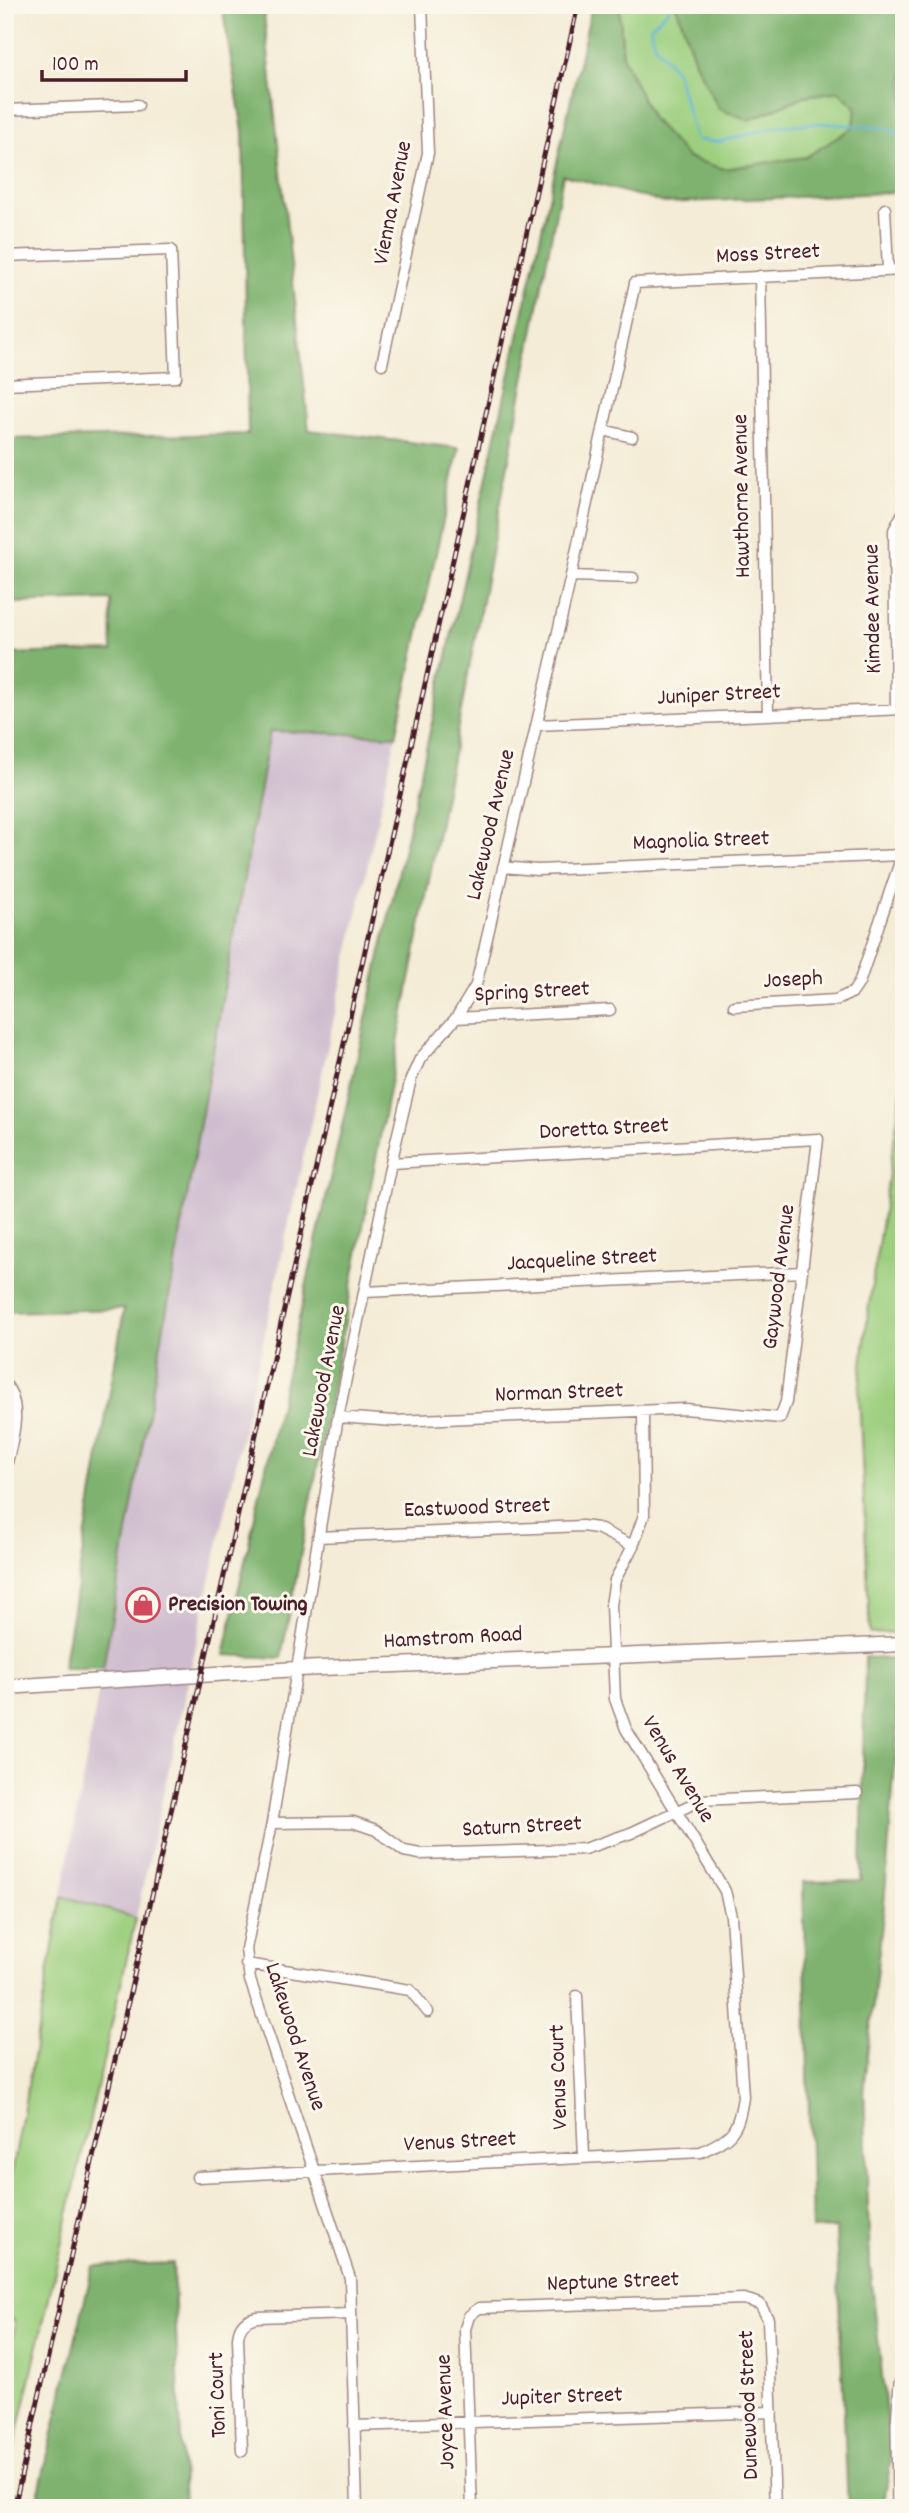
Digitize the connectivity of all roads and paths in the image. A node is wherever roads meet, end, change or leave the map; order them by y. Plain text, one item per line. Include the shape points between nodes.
1 (422, 5) edge
2 (138, 105) dead end
3 (5, 110) edge
4 (886, 209) dead end
5 (5, 257) edge
6 (888, 270) junction
7 (904, 270) edge
8 (760, 276) junction
9 (635, 283) joint
10 (382, 364) dead end
11 (5, 384) edge
12 (603, 430) junction
13 (632, 437) dead end
14 (904, 511) edge
15 (571, 576) junction
16 (633, 578) dead end
17 (900, 709) edge
18 (768, 715) junction
19 (537, 725) junction
20 (903, 853) edge
21 (503, 867) junction
22 (734, 1006) dead end
23 (610, 1010) dead end
24 (457, 1018) junction
25 (818, 1139) joint
26 (391, 1163) junction
27 (802, 1272) junction
28 (364, 1292) junction
29 (5, 1384) edge
30 (643, 1412) junction
31 (338, 1417) junction
32 (780, 1418) joint
33 (5, 1472) edge
34 (318, 1537) junction
35 (633, 1546) junction
36 (904, 1644) edge
37 (613, 1655) junction
38 (297, 1669) junction
39 (5, 1687) edge
40 (857, 1793) dead end
41 (676, 1810) junction
42 (272, 1823) junction
43 (246, 1964) junction
44 (578, 1996) dead end
45 (428, 2012) dead end
46 (723, 2142) joint
47 (584, 2157) junction
48 (316, 2172) junction
49 (197, 2177) dead end
50 (760, 2304) joint
51 (351, 2314) junction
52 (469, 2316) joint
53 (904, 2384) edge
54 (772, 2412) junction
55 (467, 2423) junction
56 (354, 2426) junction
57 (242, 2451) dead end
58 (357, 2508) edge
59 (472, 2508) edge
60 (775, 2508) edge
61 (902, 2508) edge

1 - 10 street, Vienna Avenue via 428,153
2 - 3 street
4 - 6 street
5 - 11 street via 171,250 176,377
6 - 7 street, Moss Street
6 - 8 street, Moss Street
8 - 9 street, Moss Street
8 - 18 street, Hawthorne Avenue
9 - 12 street, Lakewood Avenue
12 - 13 street
12 - 15 street, Lakewood Avenue
14 - 17 street, Kimdee Avenue via 894,530
15 - 16 street
15 - 19 street, Lakewood Avenue
17 - 18 street, Juniper Street
18 - 19 street, Juniper Street
19 - 21 street, Lakewood Avenue
20 - 21 street, Magnolia Street via 537,870
20 - 22 street, Joseph via 853,992 836,1000
21 - 24 street, Lakewood Avenue via 476,985
23 - 24 street, Spring Street
24 - 26 street, Lakewood Avenue via 420,1059
25 - 26 street, Doretta Street
25 - 27 street, Gaywood Avenue
26 - 28 street, Lakewood Avenue
27 - 28 street, Jacqueline Street
27 - 32 street, Gaywood Avenue via 786,1402
28 - 31 street, Lakewood Avenue
29 - 33 street via 15,1405
30 - 31 street, Norman Street via 394,1421
30 - 32 street, Norman Street via 698,1409
30 - 35 street, Venus Avenue via 646,1500
31 - 34 street, Lakewood Avenue
34 - 35 street, Eastwood Street via 582,1526 597,1528
34 - 38 street, Lakewood Avenue
35 - 37 street, Venus Avenue via 615,1580
36 - 37 street, Hamstrom Road
37 - 38 street, Hamstrom Road
37 - 41 street, Venus Avenue via 615,1699 626,1729
38 - 39 street, Hamstrom Road
38 - 42 street, Lakewood Avenue
40 - 41 street, Saturn Street via 701,1800
41 - 42 street, Saturn Street via 631,1833 584,1849 420,1854 404,1851 376,1830 353,1822
41 - 46 street, Venus Avenue via 725,1891 731,1916 743,2097 739,2124
42 - 43 street, Lakewood Avenue
43 - 45 street via 410,1990
43 - 48 street, Lakewood Avenue
44 - 47 street, Venus Court
46 - 47 street, Venus Street via 701,2152
47 - 48 street, Venus Street
48 - 49 street, Venus Street
48 - 51 street, Lakewood Avenue via 347,2265
50 - 52 street, Neptune Street via 744,2299 480,2308
50 - 54 street, Dunewood Street via 768,2321
51 - 56 street, Lakewood Avenue
51 - 57 street, Toni Court via 254,2317 241,2327
52 - 55 street, Joyce Avenue via 465,2326
53 - 61 highway
54 - 55 street, Jupiter Street
54 - 60 street, Dunewood Street
55 - 56 street, Jupiter Street
55 - 59 street, Joyce Avenue
56 - 58 street, Lakewood Avenue

